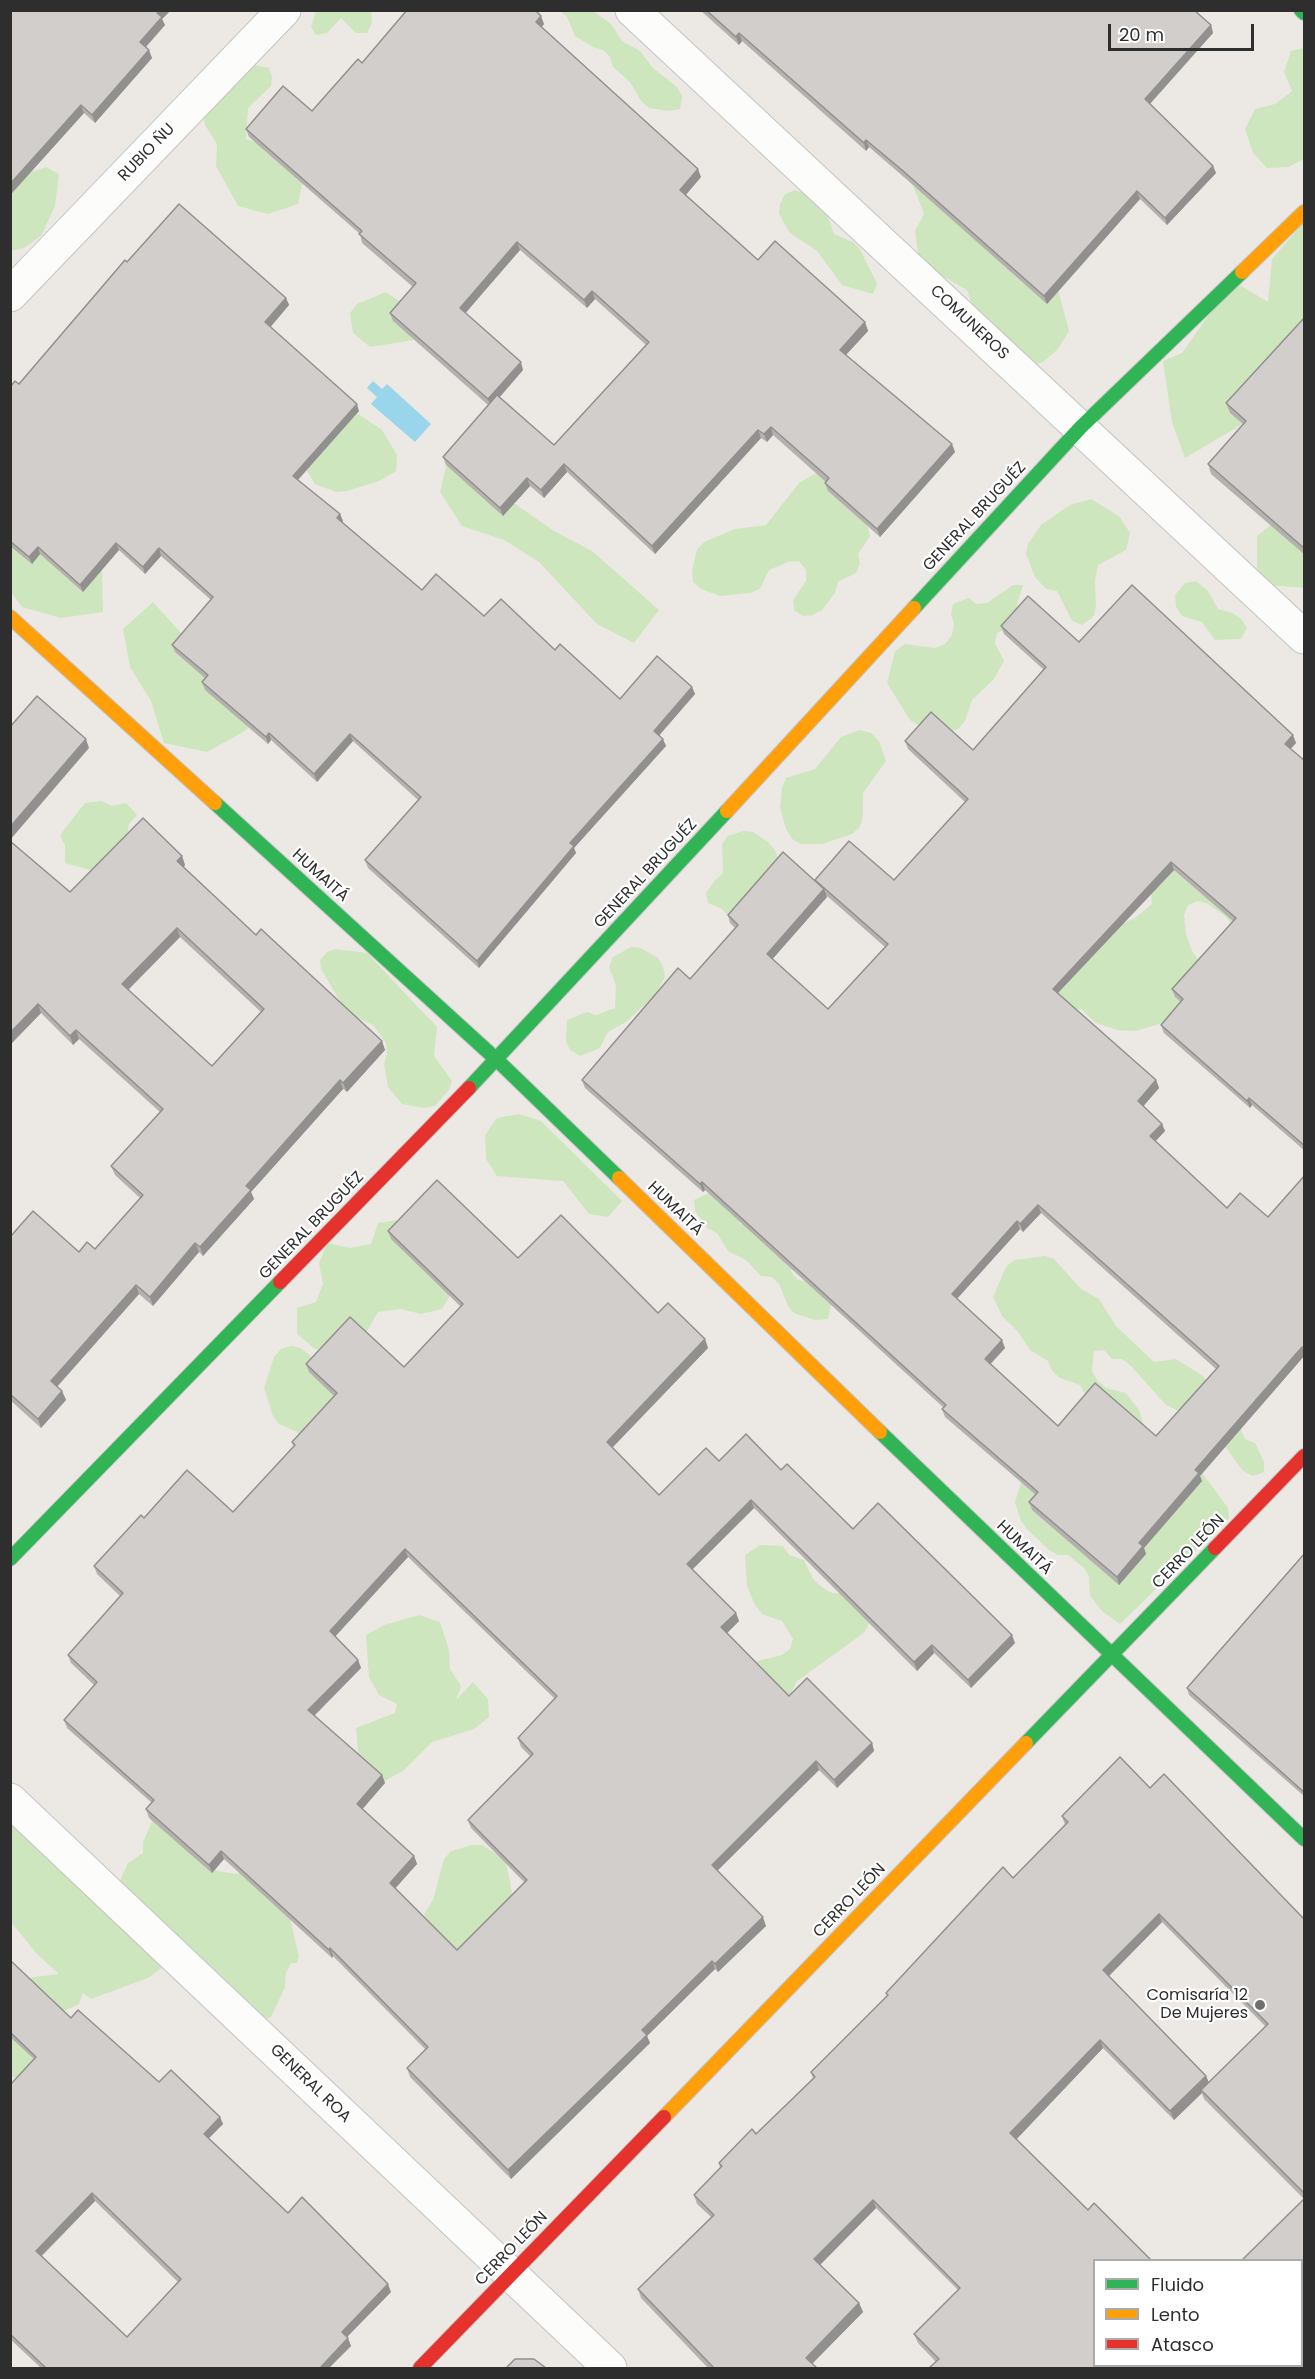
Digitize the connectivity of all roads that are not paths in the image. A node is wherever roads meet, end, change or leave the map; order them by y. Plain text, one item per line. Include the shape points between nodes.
1 (284, 10) edge
2 (632, 10) edge
3 (1301, 10) edge
4 (1305, 13) edge
5 (1305, 212) edge
6 (10, 295) edge
7 (1081, 427) junction
8 (10, 617) edge
9 (1305, 637) edge
10 (497, 1060) junction
11 (1305, 1456) edge
12 (10, 1559) edge
13 (1111, 1656) junction
14 (10, 1800) edge
15 (1305, 1839) edge
16 (510, 2274) junction
17 (420, 2368) edge
18 (610, 2368) edge

1 - 6 street, RUBIO ÑU
2 - 7 street, COMUNEROS
3 - 4 street
5 - 7 street, GENERAL BRUGUÉZ
7 - 9 street, COMUNEROS
7 - 10 street, GENERAL BRUGUÉZ
8 - 10 street, HUMAITÁ
10 - 12 street, GENERAL BRUGUÉZ
10 - 13 street, HUMAITÁ
11 - 13 street, CERRO LEÓN
13 - 15 street, HUMAITÁ
13 - 16 street, CERRO LEÓN
14 - 16 street, GENERAL ROA
16 - 17 street, CERRO LEÓN
16 - 18 street, GENERAL ROA

